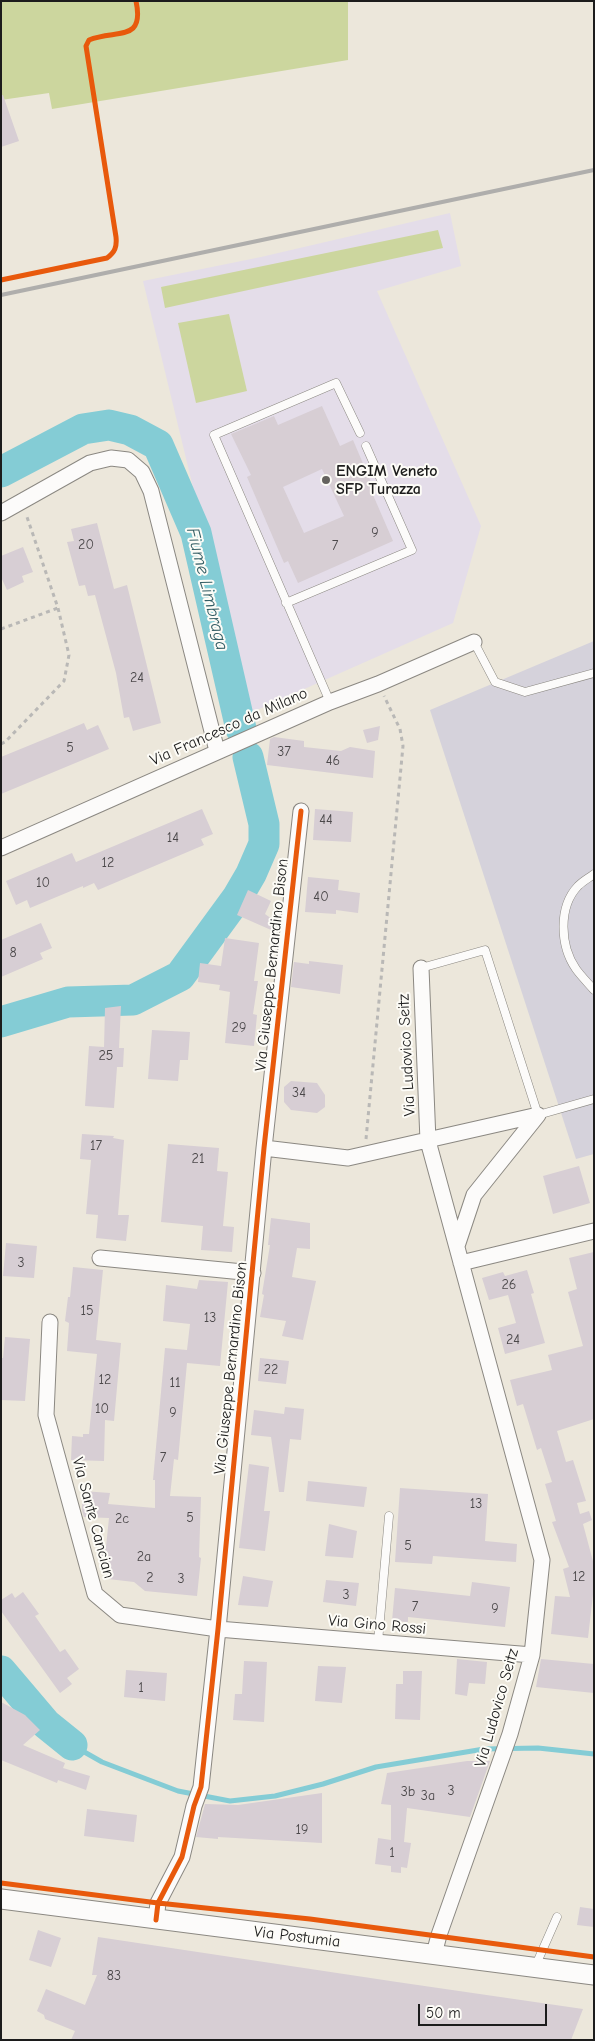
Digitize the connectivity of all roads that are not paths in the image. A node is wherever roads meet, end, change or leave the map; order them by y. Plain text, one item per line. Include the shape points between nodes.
1 (360, 433) dead end
2 (366, 446) dead end
3 (1, 513) edge
4 (286, 603) junction
5 (474, 642) joint
6 (594, 673) edge
7 (330, 702) junction
8 (217, 751) junction
9 (301, 811) dead end
10 (1, 848) edge
11 (594, 874) edge
12 (421, 968) joint
13 (594, 990) edge
14 (594, 1099) edge
15 (538, 1115) junction
16 (428, 1141) junction
17 (264, 1148) junction
18 (594, 1231) edge
19 (457, 1246) junction
20 (100, 1258) dead end
21 (461, 1263) junction
22 (252, 1273) junction
23 (50, 1322) dead end
24 (389, 1516) dead end
25 (218, 1629) junction
26 (378, 1642) junction
27 (532, 1655) junction
28 (1, 1899) edge
29 (557, 1917) dead end
30 (156, 1920) junction
31 (434, 1954) junction
32 (535, 1967) junction
33 (594, 1975) edge

1 - 4 lane via 336,383 214,435
2 - 4 lane via 412,550
3 - 8 street via 90,463 111,458 128,460 142,472 151,491
4 - 7 lane
5 - 6 lane via 495,682 525,692
5 - 7 street, Via Francesco da Milano
7 - 8 street, Via Francesco da Milano
8 - 10 street, Via Francesco da Milano
9 - 17 street, Via Giuseppe Bernardino Bison
11 - 13 lane via 577,887 566,907 563,932 567,952 575,968
12 - 15 lane via 485,950
12 - 16 street, Via Ludovico Seitz
14 - 15 lane
15 - 16 street
15 - 19 street via 474,1195
16 - 17 street via 348,1158
16 - 19 street, Via Ludovico Seitz
17 - 22 street, Via Giuseppe Bernardino Bison
18 - 21 street
19 - 21 street, Via Ludovico Seitz
20 - 22 street
21 - 27 street, Via Ludovico Seitz via 542,1560
22 - 25 street, Via Giuseppe Bernardino Bison
23 - 25 street, Via Sante Cancian via 46,1415 95,1594 120,1615
24 - 26 lane
25 - 26 street, Via Gino Rossi
25 - 30 street, Via Giuseppe Bernardino Bison via 201,1787 182,1857 158,1903
26 - 27 street, Via Gino Rossi
27 - 31 street, Via Ludovico Seitz via 510,1734
28 - 30 street, Via Postumia
29 - 32 lane
30 - 31 street, Via Postumia
31 - 32 street, Via Postumia
32 - 33 street, Via Postumia

